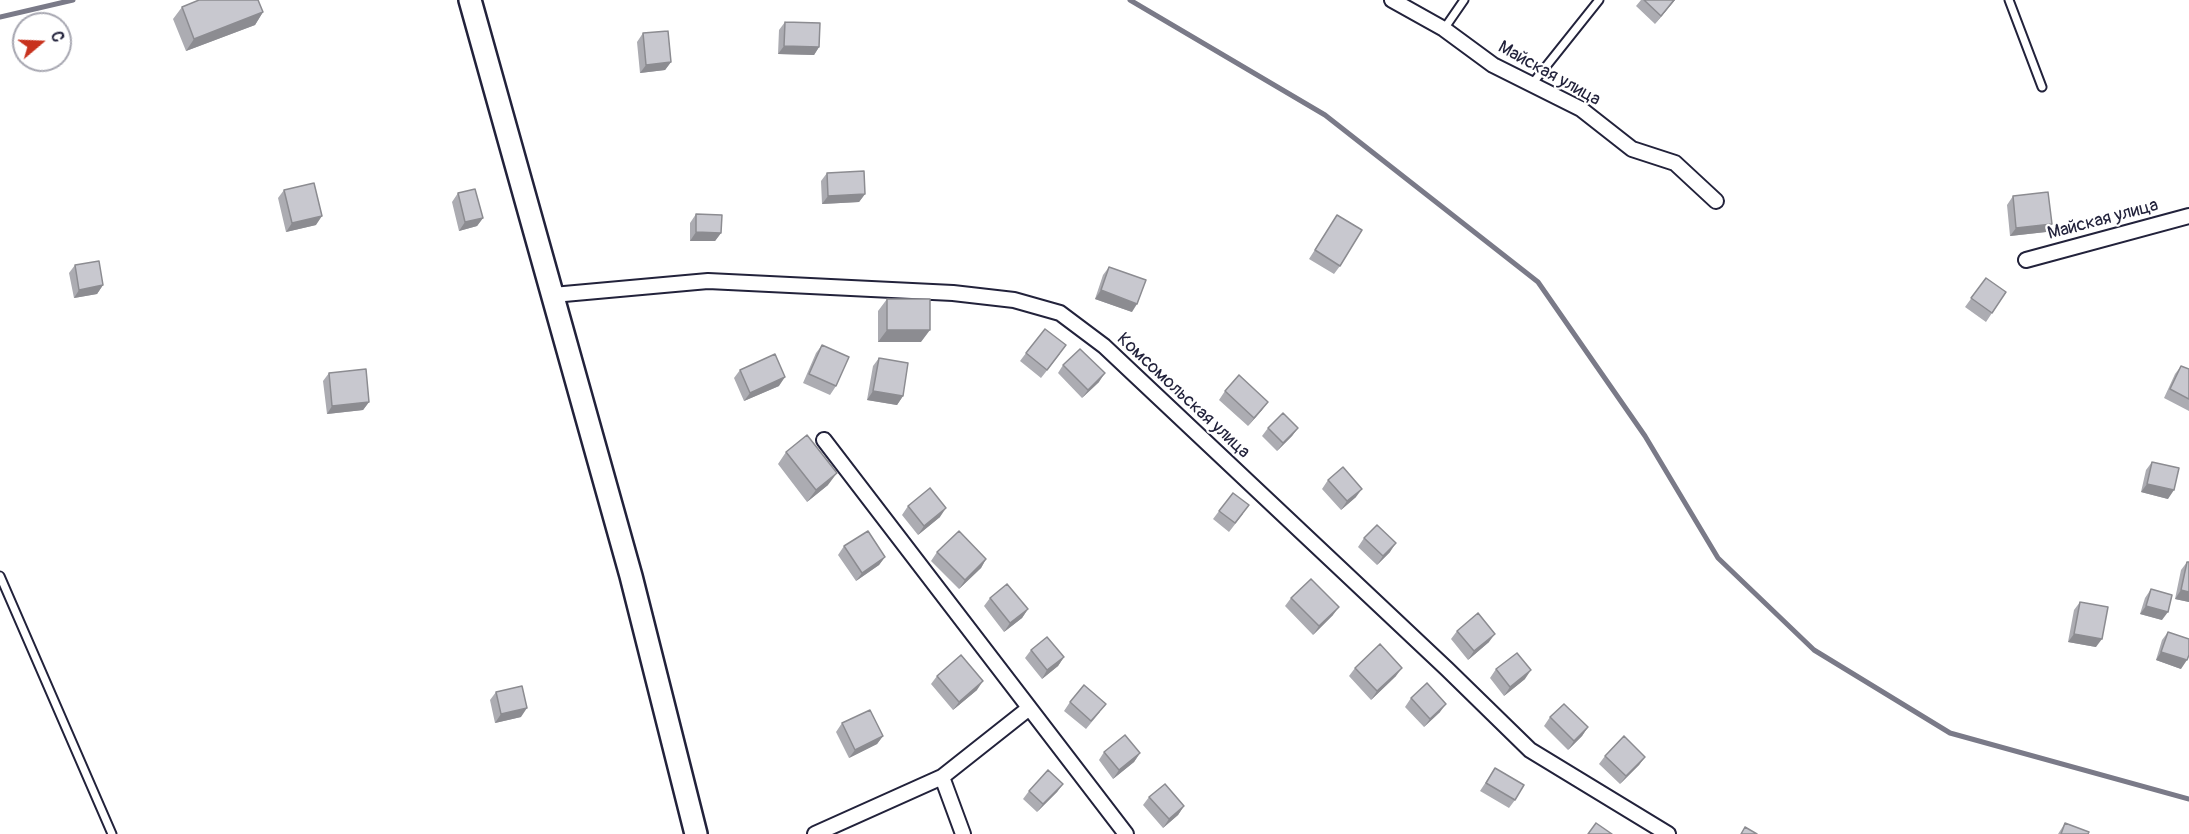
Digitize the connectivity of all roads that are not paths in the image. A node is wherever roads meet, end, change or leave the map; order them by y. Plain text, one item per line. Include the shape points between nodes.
1 (470, 0) edge
2 (1392, 0) edge
3 (1464, 0) edge
4 (1599, 0) edge
5 (2009, 0) edge
6 (1443, 28) junction
7 (1532, 84) junction
8 (2042, 87) dead end
9 (1716, 201) dead end
10 (2189, 216) edge
11 (2026, 260) dead end
12 (553, 295) junction
13 (824, 440) dead end
14 (0, 576) edge
15 (1028, 709) junction
16 (942, 777) junction
17 (112, 834) edge
18 (696, 834) edge
19 (815, 834) edge
20 (963, 834) edge
21 (1126, 834) edge
22 (1668, 834) edge

1 - 12 main road
2 - 6 street, Майская улица
3 - 6 lane
4 - 7 lane
5 - 8 lane
6 - 7 street, Майская улица via 1492,65
7 - 9 street, Майская улица via 1581,109 1632,149 1676,163
10 - 11 street, Майская улица
12 - 18 main road via 631,576
12 - 22 street, Комсомольская улица via 708,281 953,293 1014,300 1060,313 1104,346 1530,750
13 - 15 street
14 - 17 lane
15 - 16 street
15 - 21 street
16 - 19 street
16 - 20 street

